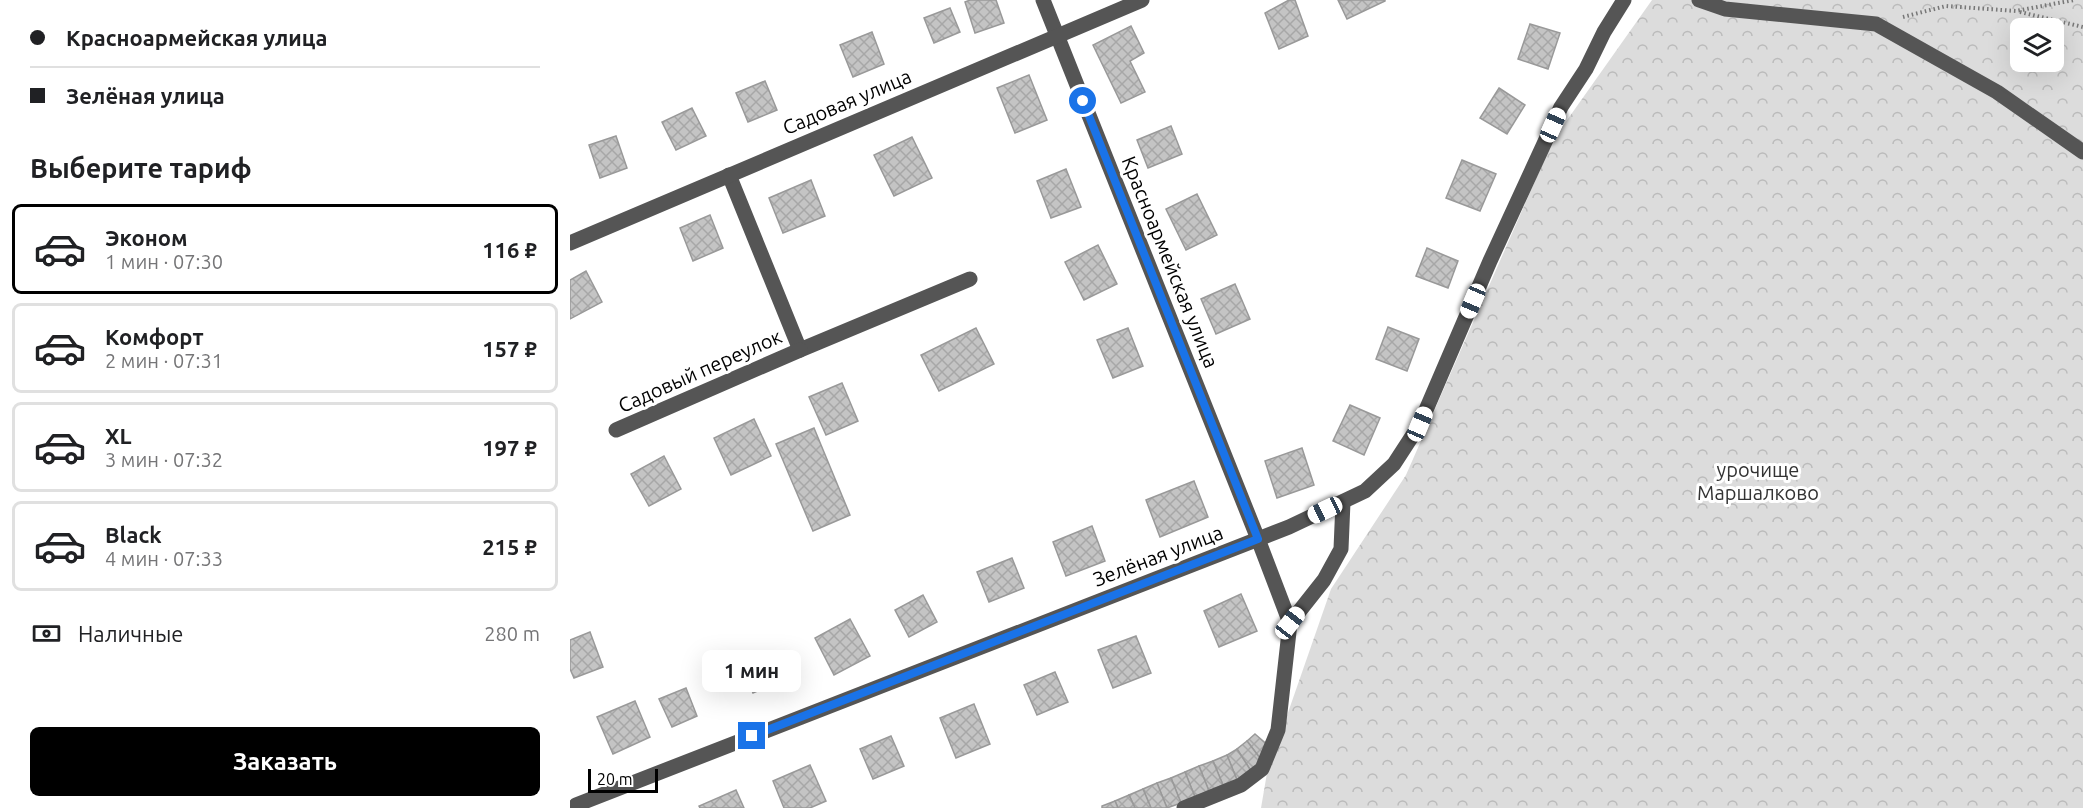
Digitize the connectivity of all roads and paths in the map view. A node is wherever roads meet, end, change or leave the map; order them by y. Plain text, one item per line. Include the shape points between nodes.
1 (1043, 0) edge
2 (1142, 0) edge
3 (1624, 0) edge
4 (1699, 0) edge
5 (2074, 0) edge
6 (2016, 11) junction
7 (1876, 24) junction
8 (2083, 27) edge
9 (1057, 35) junction
10 (2083, 152) edge
11 (729, 175) junction
12 (570, 243) edge
13 (970, 279) dead end
14 (800, 350) junction
15 (616, 430) dead end
16 (1342, 502) junction
17 (1258, 539) junction
18 (1290, 623) junction
19 (570, 790) edge
20 (577, 806) edge
21 (1184, 808) edge

1 - 9 street, Красноармейская улица
2 - 9 street, Садовая улица
3 - 16 street, Зелёная улица via 1561,107 1420,424 1394,464 1365,491
4 - 7 street via 1725,9
5 - 6 path
6 - 7 path via 1946,6
6 - 8 path
7 - 10 street via 1996,92
9 - 11 street, Садовая улица
9 - 17 street, Красноармейская улица
11 - 12 street, Садовая улица
11 - 14 street, Садовый переулок
13 - 14 street, Садовый переулок
14 - 15 street, Садовый переулок
16 - 17 street, Зелёная улица
16 - 18 street via 1341,549 1324,579
17 - 18 street, Красноармейская улица
17 - 20 street, Зелёная улица
18 - 21 street via 1278,730 1262,769 1241,785
19 - 20 street

